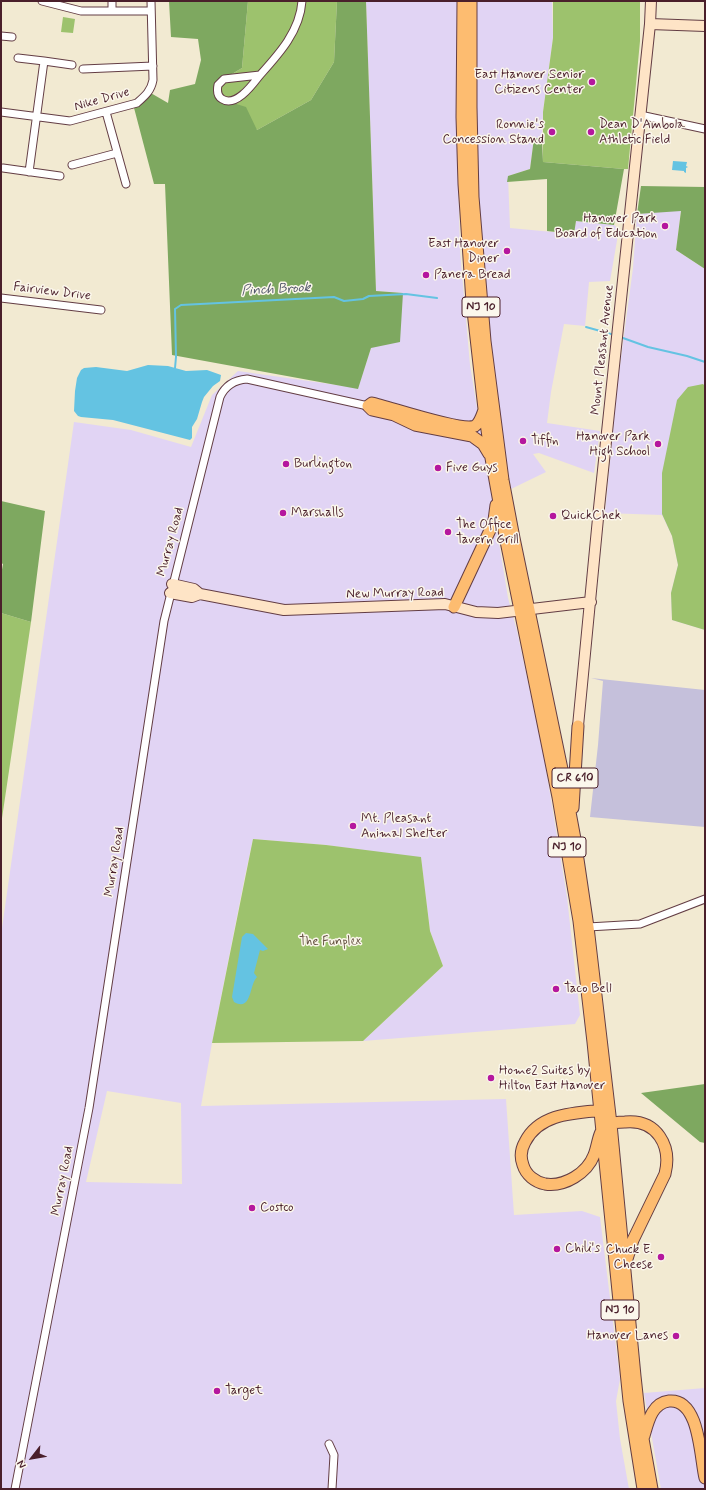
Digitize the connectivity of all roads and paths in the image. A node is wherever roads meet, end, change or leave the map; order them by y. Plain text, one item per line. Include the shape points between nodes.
1 (42, 1) edge
2 (112, 1) edge
3 (151, 1) edge
4 (302, 1) edge
5 (463, 1) edge
6 (471, 1) edge
7 (651, 1) edge
8 (112, 11) junction
9 (151, 11) junction
10 (650, 24) junction
11 (705, 26) edge
12 (1, 36) edge
13 (12, 37) dead end
14 (18, 58) dead end
15 (44, 61) junction
16 (72, 65) dead end
17 (153, 66) junction
18 (83, 69) dead end
19 (260, 75) junction
20 (1, 112) edge
21 (106, 112) junction
22 (640, 114) junction
23 (36, 117) junction
24 (705, 129) edge
25 (118, 152) junction
26 (72, 165) dead end
27 (3, 168) dead end
28 (29, 172) junction
29 (60, 176) dead end
30 (126, 184) dead end
31 (1, 298) edge
32 (101, 310) dead end
33 (368, 406) junction
34 (484, 409) junction
35 (491, 458) junction
36 (496, 484) junction
37 (171, 589) junction
38 (591, 602) junction
39 (454, 607) junction
40 (525, 610) junction
41 (578, 726) joint
42 (573, 829) junction
43 (705, 899) edge
44 (588, 927) junction
45 (604, 1110) junction
46 (611, 1124) junction
47 (602, 1131) junction
48 (625, 1265) junction
49 (643, 1438) junction
50 (329, 1444) dead end
51 (705, 1478) edge
52 (16, 1489) edge
53 (332, 1489) edge
54 (643, 1489) edge
55 (652, 1489) edge
56 (704, 1489) edge

1 - 8 street via 81,11
2 - 8 street
3 - 9 street, Nike Drive
4 - 19 street via 300,16 292,34
5 - 34 main road, NJ 10 via 464,184 472,302
6 - 40 main road, NJ 10 via 471,146 480,296 503,480
7 - 10 street, Mount Pleasant Avenue / CR 610
8 - 9 street
9 - 17 street, Nike Drive
10 - 11 street
10 - 22 street, Mount Pleasant Avenue / CR 610
12 - 13 street
14 - 15 street
15 - 16 street
15 - 23 street
17 - 18 street
17 - 21 street, Nike Drive via 152,85 144,98 133,105
19 - 19 street via 224,79 218,84 220,97 227,101 235,100 251,88
20 - 23 street, Nike Drive
21 - 23 street, Nike Drive via 70,121
21 - 25 street
22 - 24 street
22 - 38 street, Mount Pleasant Avenue / CR 610
23 - 28 street
25 - 26 street
25 - 30 street
27 - 28 street
28 - 29 street
31 - 32 street, Fairview Drive
33 - 34 main road via 372,403 418,417 466,427 478,422
33 - 35 main road via 372,410 394,415 415,425 472,436 483,444
33 - 37 street, Murray Road via 247,380 227,386 220,397
34 - 35 main road, NJ 10
35 - 36 main road, NJ 10
36 - 39 main road via 494,520
36 - 40 main road, NJ 10
37 - 39 street, New Murray Road via 192,597 200,594 284,610 445,604
37 - 52 street, Murray Road via 89,1108
38 - 40 street, New Murray Road
38 - 41 street, Mount Pleasant Avenue / CR 610
39 - 40 street, New Murray Road via 492,613
40 - 42 main road, NJ 10 via 553,724
40 - 45 main road, NJ 10 via 568,850
41 - 42 main road, CR 610
42 - 44 main road, NJ 10
43 - 44 street via 640,924
44 - 45 main road, NJ 10
45 - 46 main road, NJ 10
45 - 47 main road, NJ 10
45 - 47 main road via 562,1115 539,1124 523,1144 521,1157 524,1169 534,1180 546,1184 570,1180 589,1164
46 - 47 main road
46 - 48 main road, NJ 10
46 - 48 main road via 631,1122 646,1125 658,1134 666,1147 668,1164
47 - 54 main road, NJ 10 via 629,1401
48 - 49 main road, NJ 10
49 - 51 main road via 659,1405 668,1401 684,1405 695,1423
49 - 55 main road, NJ 10
50 - 53 street via 334,1455
51 - 56 main road

